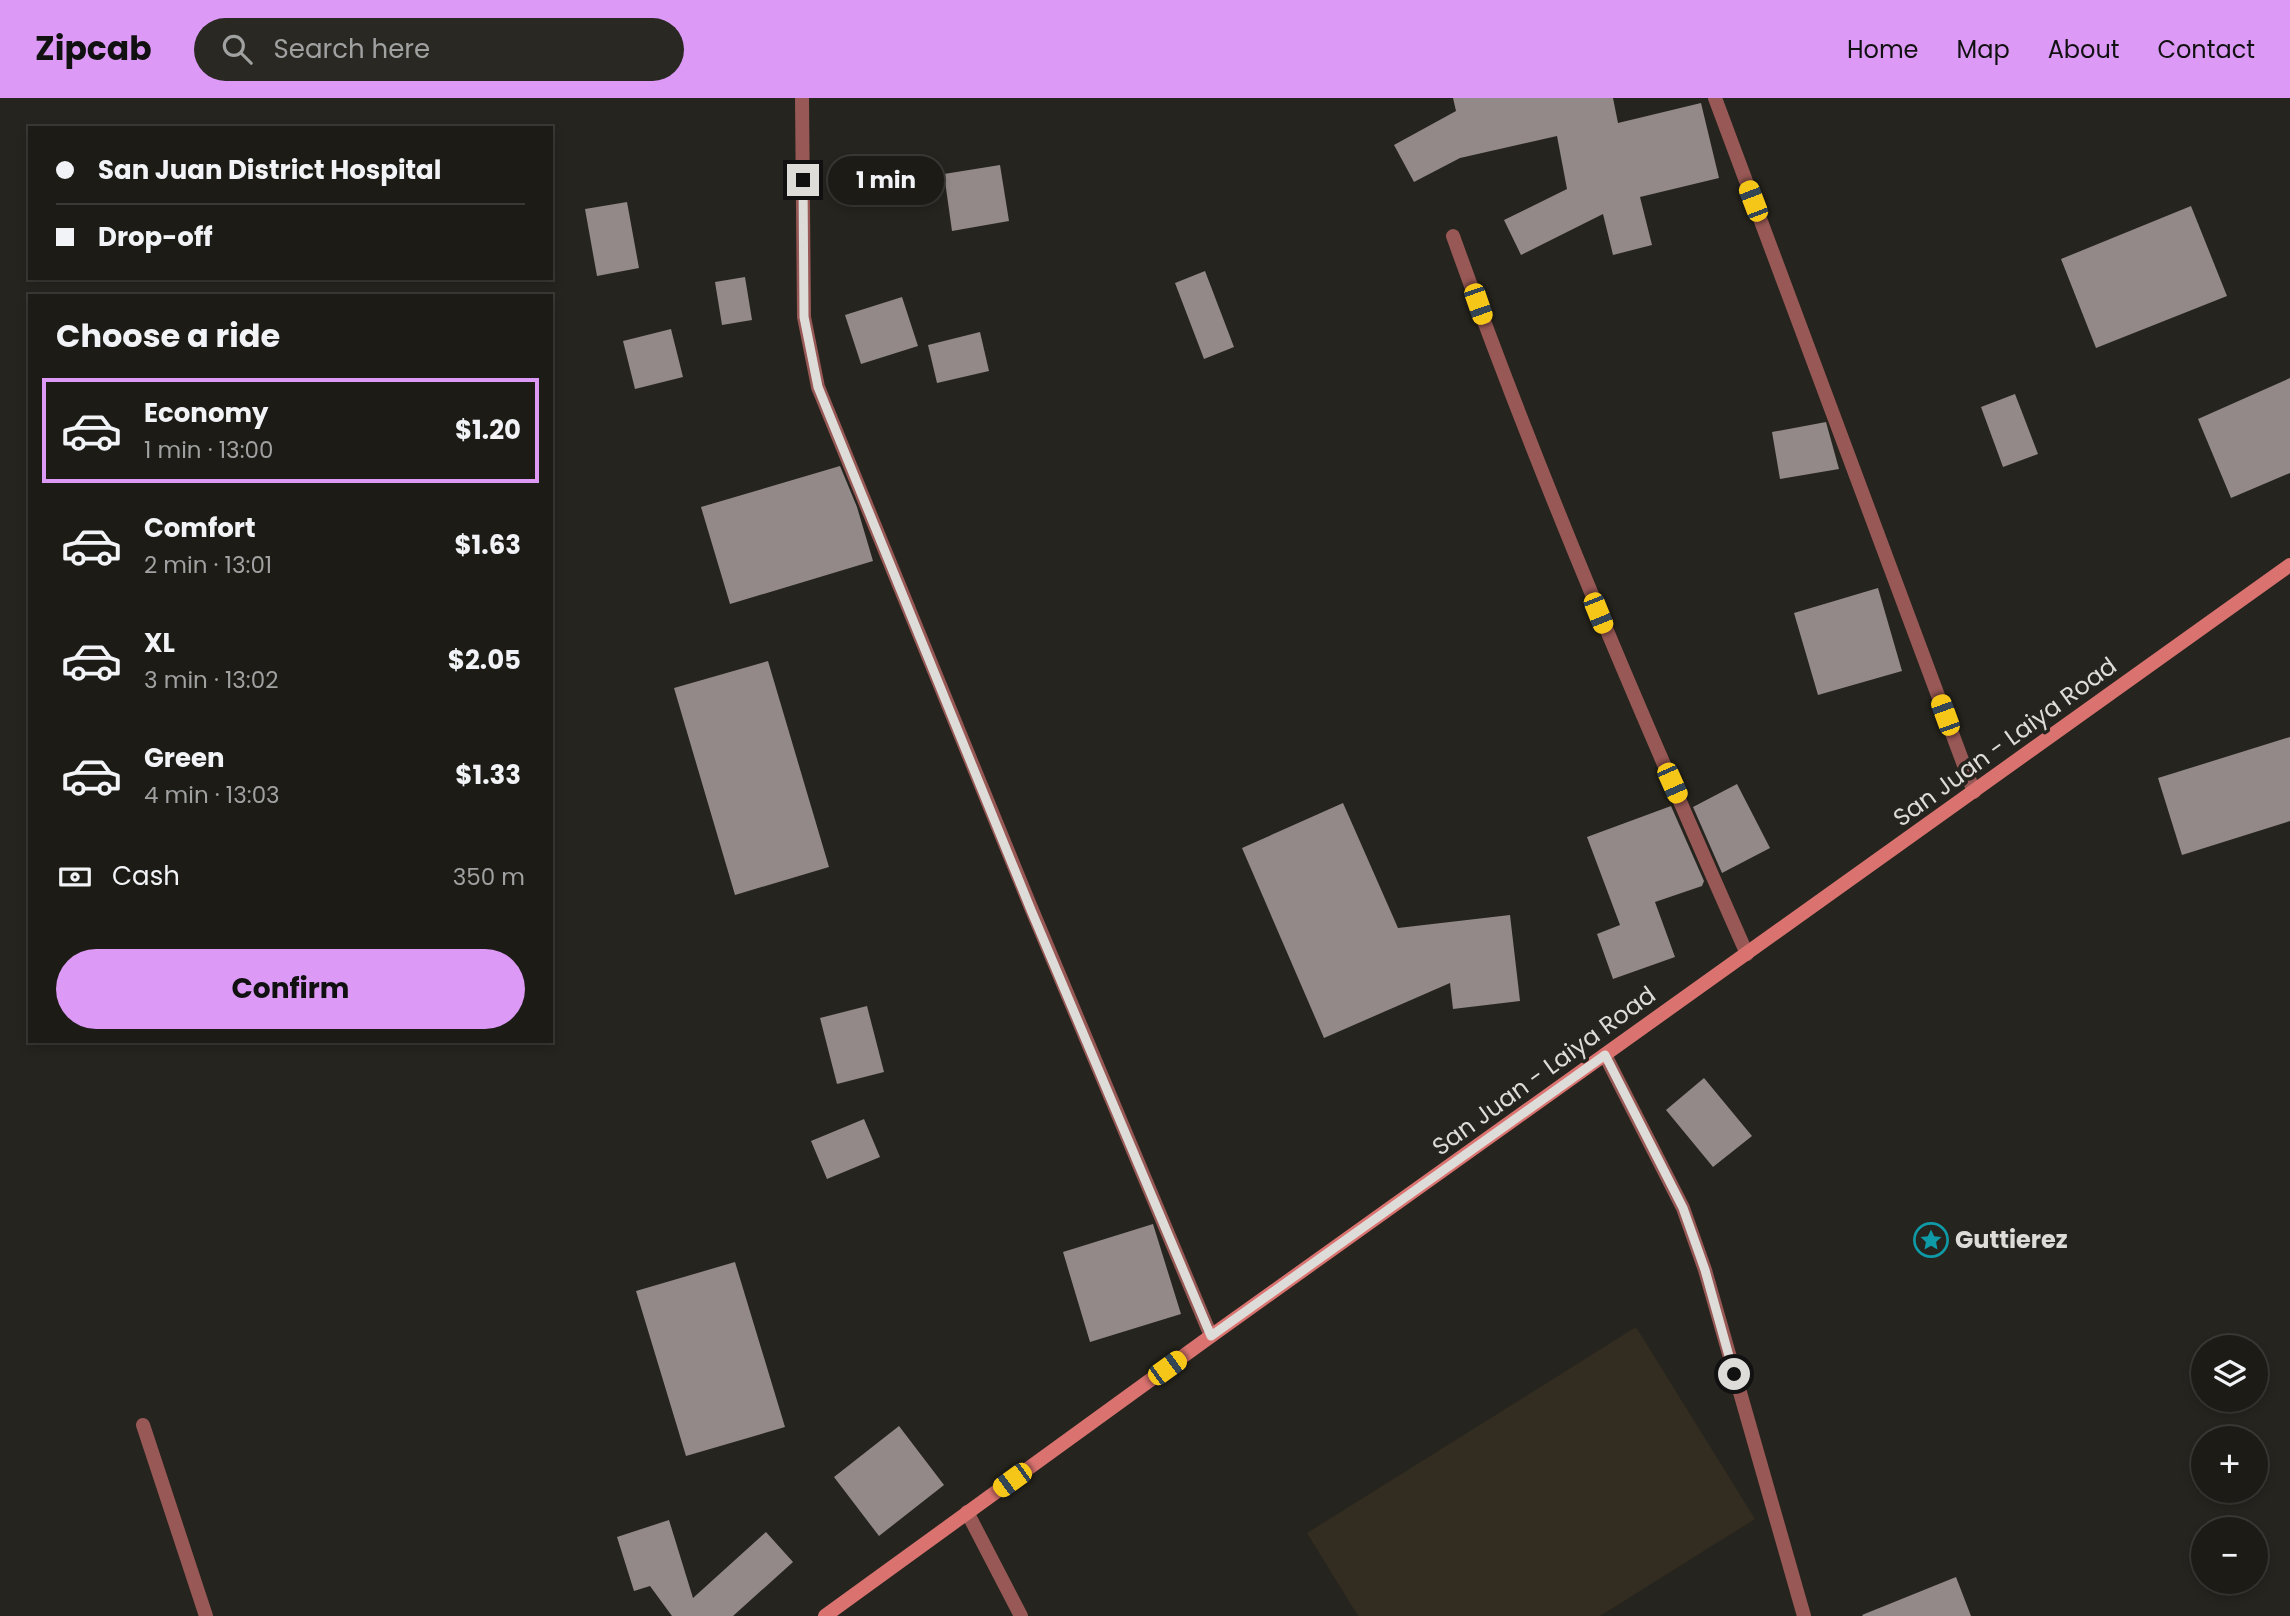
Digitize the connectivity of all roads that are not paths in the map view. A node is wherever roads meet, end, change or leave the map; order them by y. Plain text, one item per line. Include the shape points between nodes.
1 (802, 98) edge
2 (1715, 98) edge
3 (1453, 236) dead end
4 (2290, 565) edge
5 (1974, 793) junction
6 (1747, 954) junction
7 (1605, 1055) junction
8 (1211, 1336) junction
9 (142, 1425) dead end
10 (967, 1512) junction
11 (206, 1616) edge
12 (825, 1616) edge
13 (1021, 1616) edge
14 (1804, 1616) edge

1 - 8 street via 804,317 818,387
2 - 5 street
3 - 6 street via 1510,396 1618,662
4 - 5 main road, San Juan - Laiya Road
5 - 6 main road, San Juan - Laiya Road
6 - 7 main road, San Juan - Laiya Road
7 - 8 main road, San Juan - Laiya Road
7 - 14 street via 1683,1208 1705,1270
8 - 10 main road, San Juan - Laiya Road
9 - 11 street
10 - 12 main road, San Juan - Laiya Road
10 - 13 street

